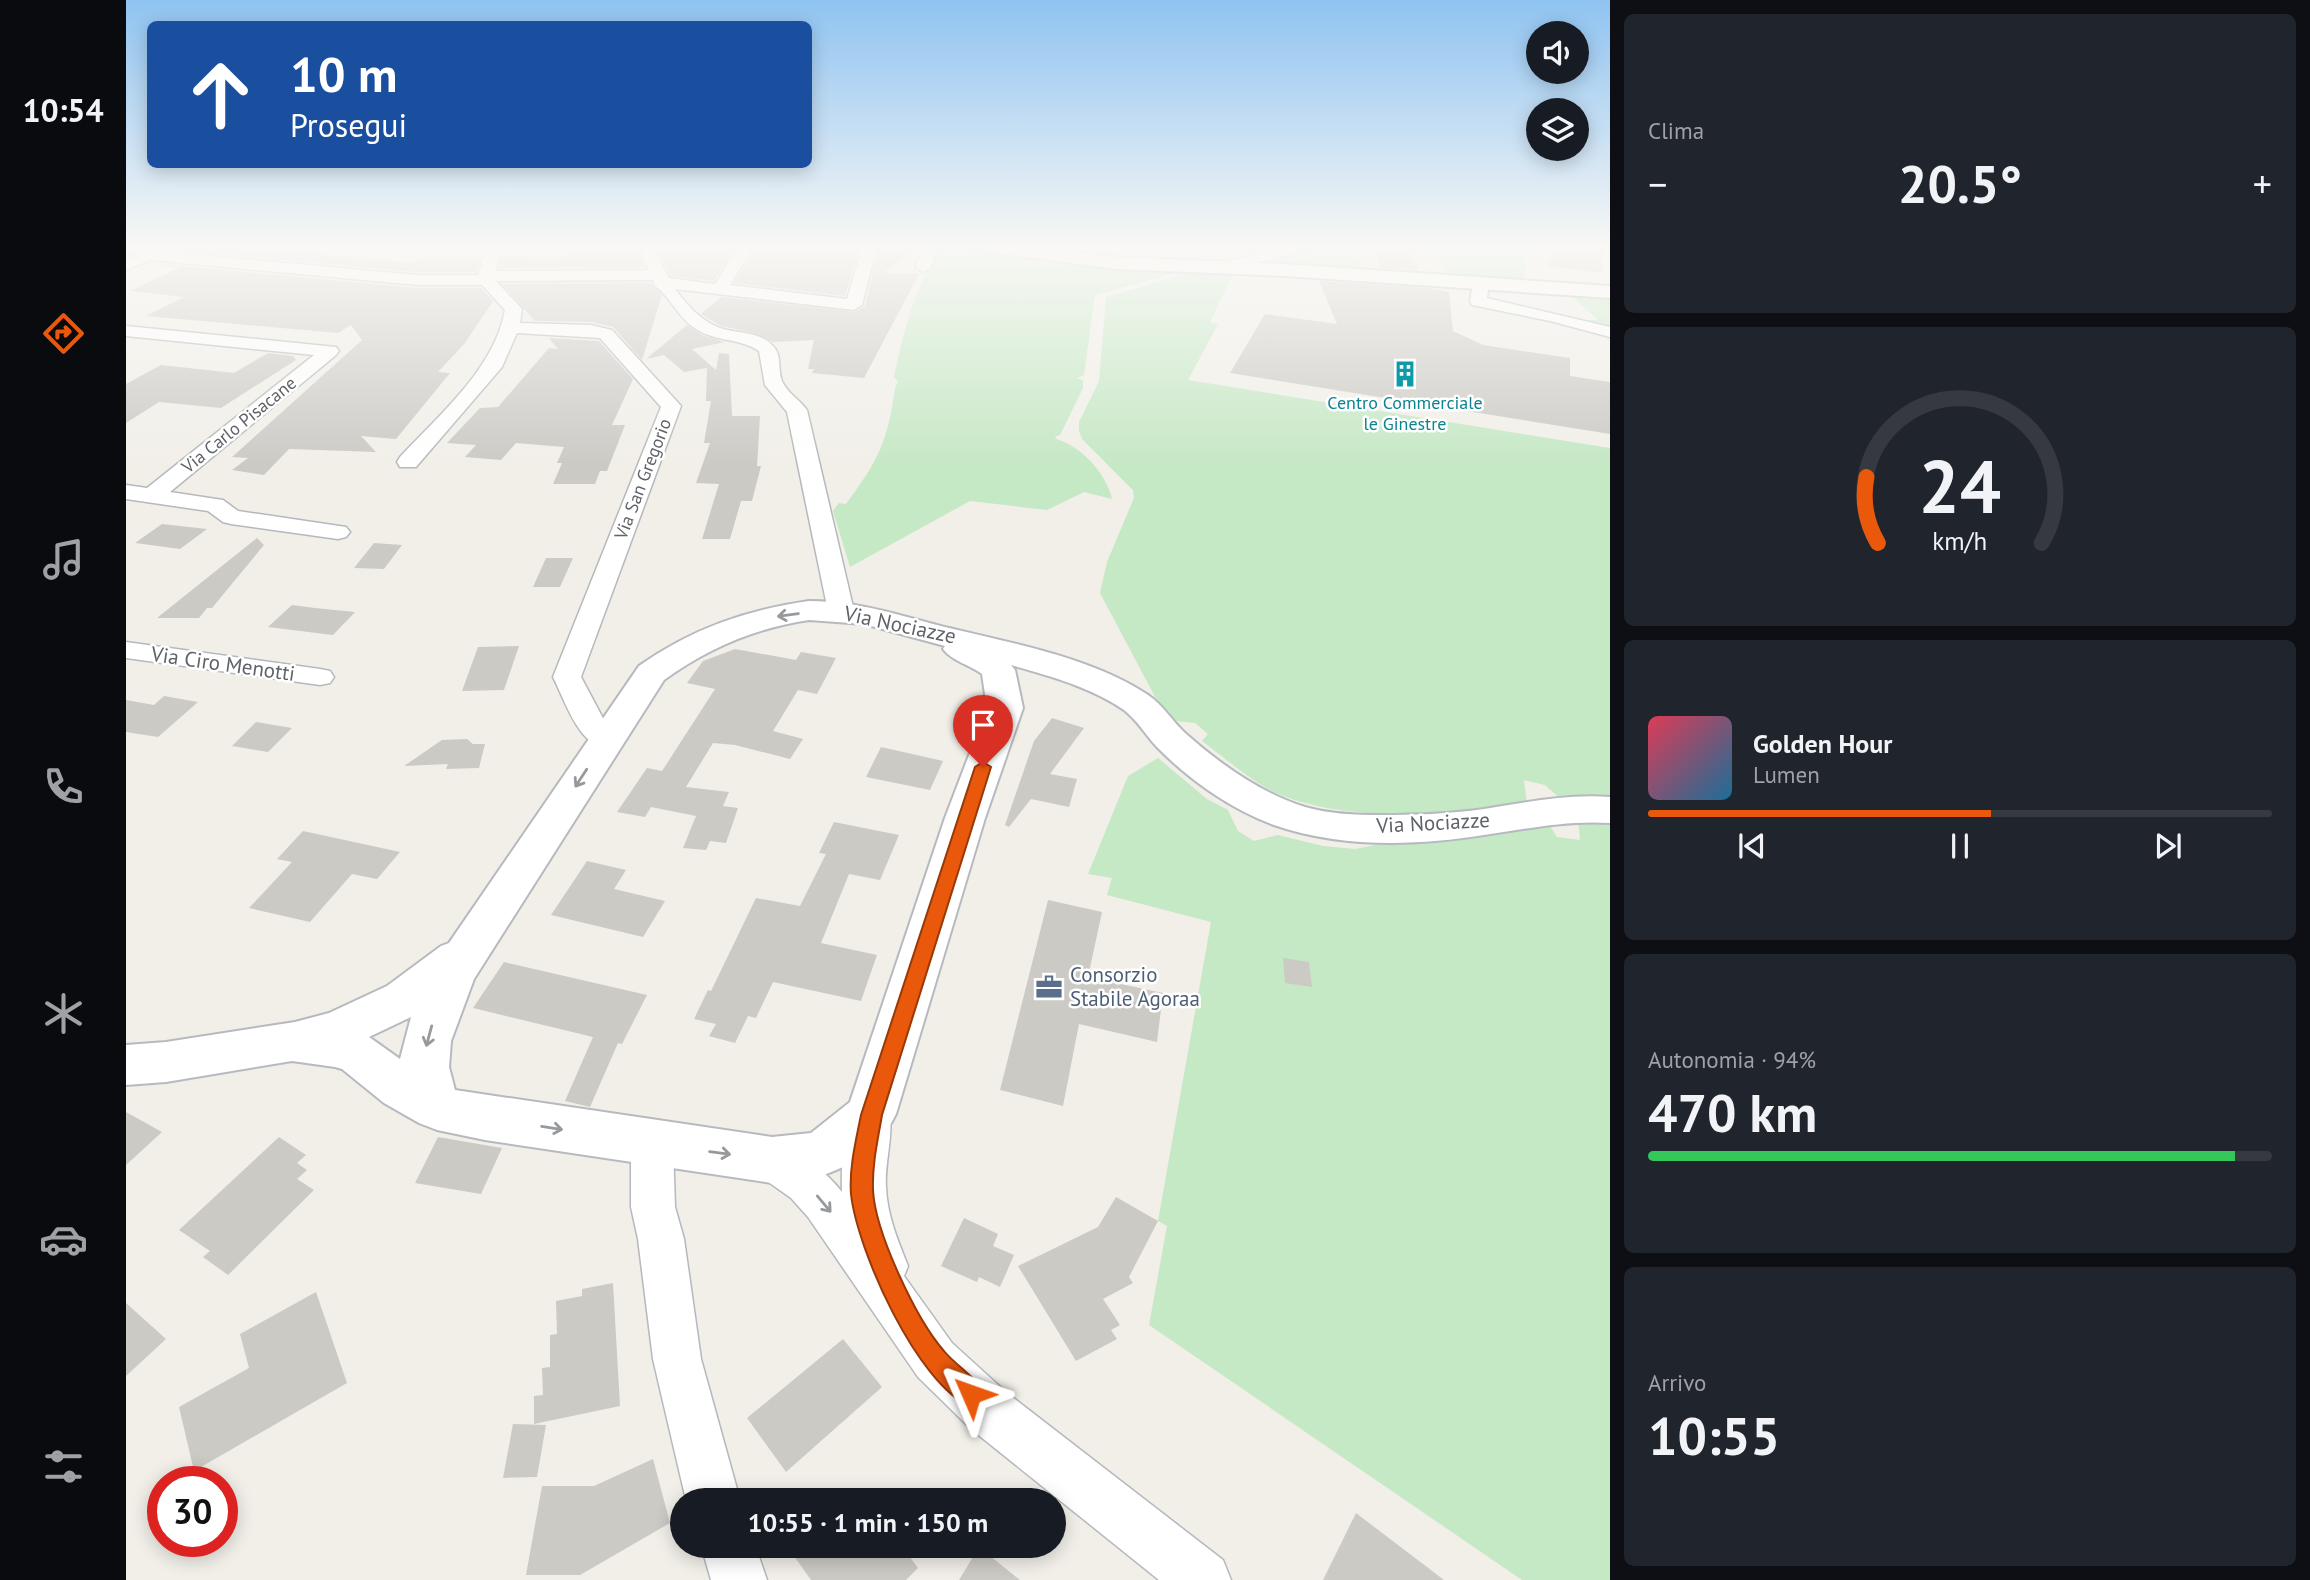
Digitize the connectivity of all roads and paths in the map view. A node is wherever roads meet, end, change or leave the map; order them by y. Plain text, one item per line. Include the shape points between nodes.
1 (512, 319) edge
2 (695, 319) edge
3 (1562, 319) edge
4 (511, 328) junction
5 (126, 331) edge
6 (1610, 332) edge
7 (408, 462) dead end
8 (126, 492) edge
9 (152, 495) junction
10 (338, 532) dead end
11 (841, 611) junction
12 (922, 631) junction
13 (126, 650) edge
14 (320, 677) dead end
15 (1005, 708) junction
16 (1168, 737) junction
17 (607, 740) junction
18 (1610, 810) edge
19 (471, 947) junction
20 (292, 1041) junction
21 (126, 1065) edge
22 (461, 1113) junction
23 (871, 1115) junction
24 (652, 1144) junction
25 (772, 1160) junction
26 (906, 1315) junction
27 (710, 1488) edge
28 (732, 1558) edge
29 (739, 1580) edge
30 (1203, 1580) edge

1 - 4 street
2 - 11 street via 713,331 765,345 771,353 768,375 797,410
3 - 6 street
4 - 7 street via 495,363
4 - 17 street, Via San Gregorio via 606,334 671,406 567,677 593,727
5 - 9 street, Via Carlo Pisacane via 330,351
8 - 9 street
9 - 10 street via 215,505 231,517
11 - 12 street, Via Nociazze
11 -> 17 street, Via Nociazze via 744,623 670,658 652,673
12 - 15 street via 998,670
12 - 16 street, Via Nociazze via 965,639 1101,685 1137,703
13 - 14 street, Via Ciro Menotti
15 - 16 street via 1026,693 1059,690 1105,703
15 - 23 street via 965,818
16 - 18 street, Via Nociazze via 1254,803 1314,823 1382,827 1475,823 1566,809
17 -> 19 street, Via Nociazze
19 - 20 street via 389,1009 361,1023
19 -> 22 street, Via Nociazze via 435,1013 424,1060 428,1088
20 - 21 street
20 - 22 street via 357,1053 402,1088
22 -> 24 street
23 - 25 street via 827,1152 803,1160
23 - 26 street via 862,1192 868,1223
24 -> 25 street
24 - 27 street via 653,1207 677,1359
25 -> 26 street via 824,1203
26 - 30 street via 935,1360 989,1411
28 - 29 street

